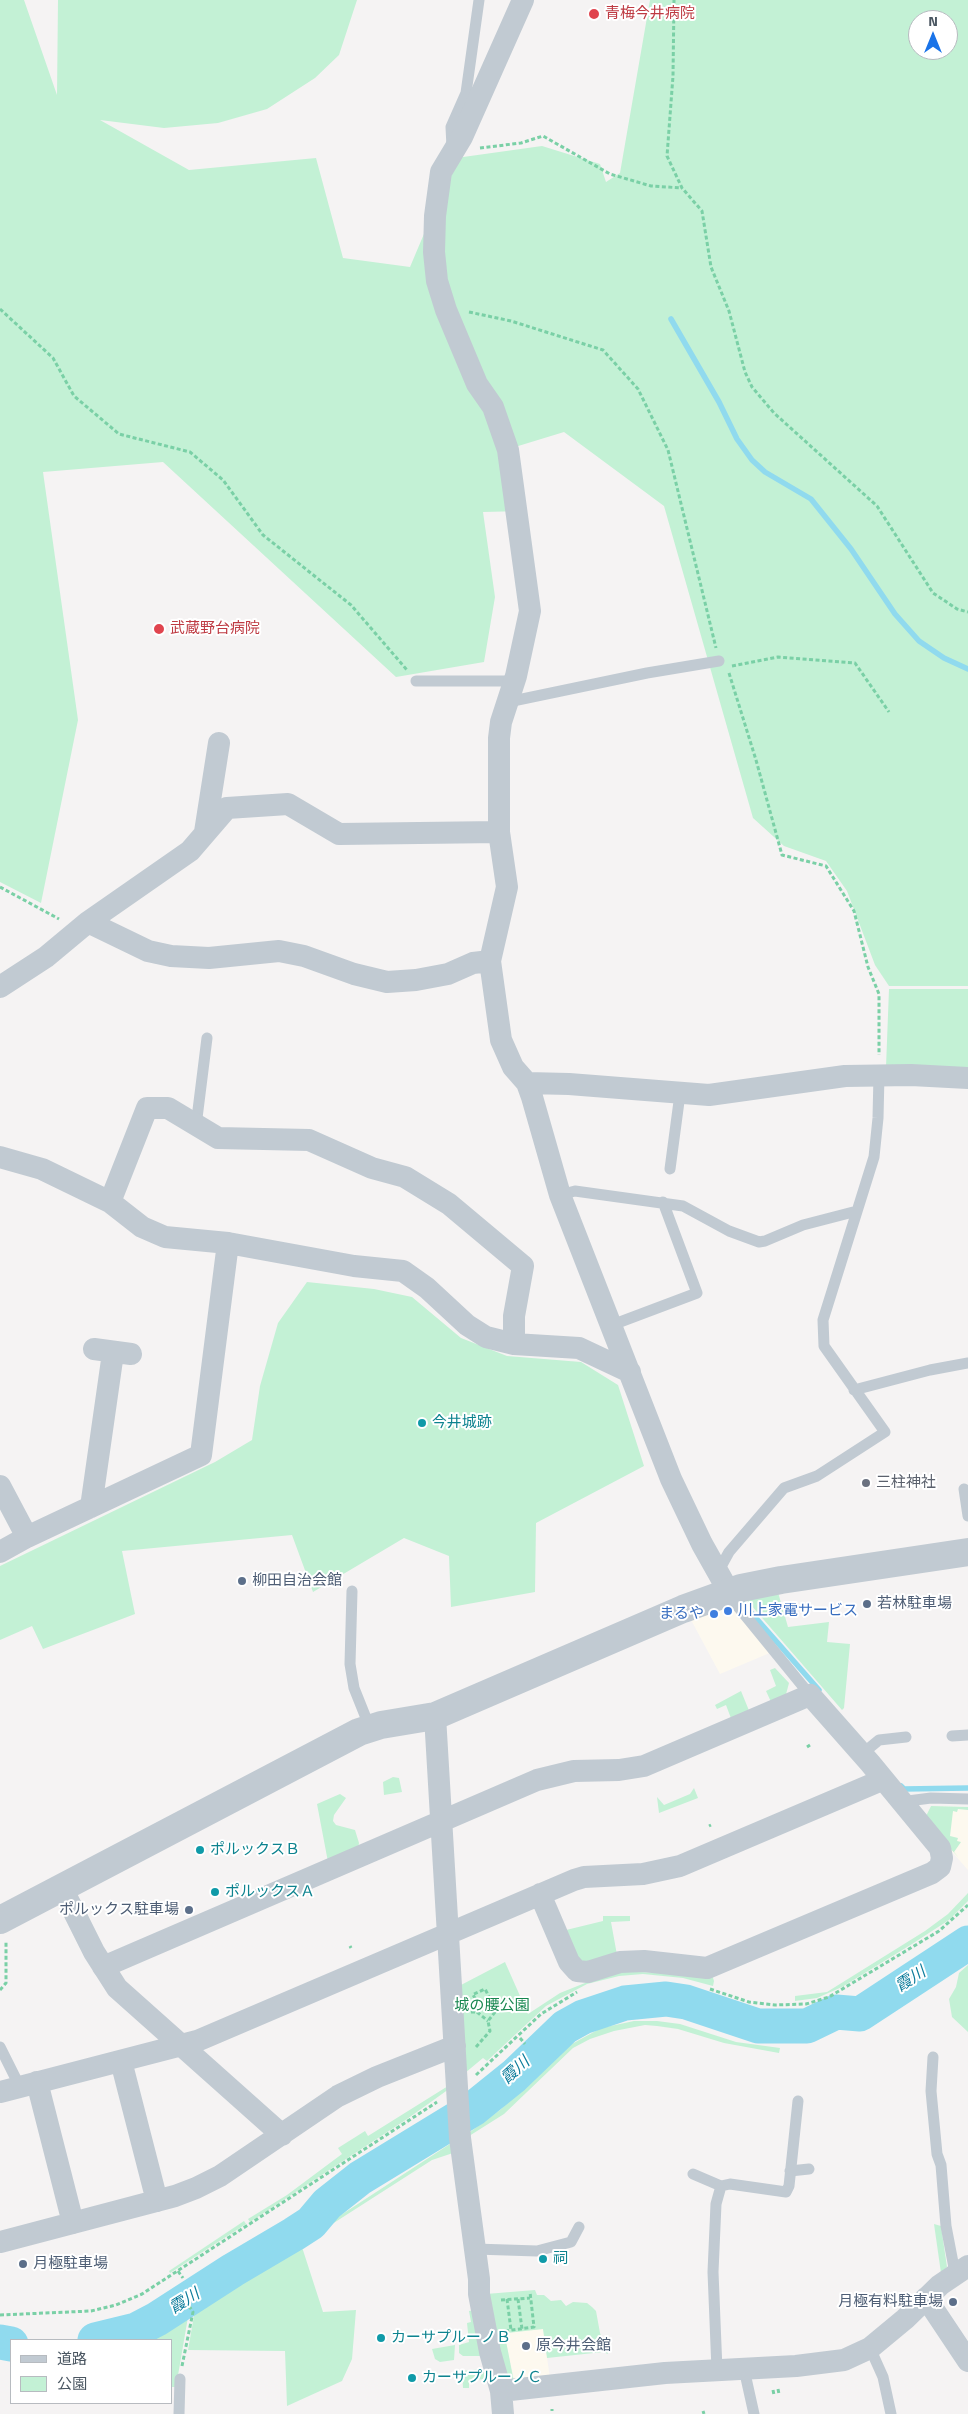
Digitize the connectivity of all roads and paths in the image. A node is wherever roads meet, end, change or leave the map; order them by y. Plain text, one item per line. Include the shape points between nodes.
1 (479, 0) edge
2 (523, 0) edge
3 (674, 0) edge
4 (457, 144) junction
5 (682, 188) junction
6 (0, 309) edge
7 (446, 310) junction
8 (968, 612) edge
9 (719, 661) joint
10 (515, 681) junction
11 (416, 682) joint
12 (508, 702) junction
13 (889, 712) dead end
14 (219, 743) dead end
15 (205, 832) junction
16 (499, 832) junction
17 (0, 887) edge
18 (82, 926) junction
19 (490, 961) junction
20 (0, 987) edge
21 (207, 1038) dead end
22 (879, 1075) junction
23 (968, 1078) edge
24 (527, 1083) junction
25 (680, 1094) junction
26 (196, 1126) junction
27 (0, 1157) edge
28 (670, 1169) dead end
29 (560, 1195) junction
30 (110, 1202) junction
31 (663, 1202) junction
32 (857, 1211) junction
33 (228, 1242) junction
34 (612, 1325) junction
35 (514, 1344) junction
36 (113, 1352) dead end
37 (968, 1363) edge
38 (630, 1372) junction
39 (854, 1390) junction
40 (0, 1486) edge
41 (964, 1489) dead end
42 (91, 1507) junction
43 (968, 1516) edge
44 (27, 1537) junction
45 (0, 1552) edge
46 (968, 1552) edge
47 (723, 1582) junction
48 (352, 1591) dead end
49 (810, 1695) junction
50 (435, 1716) junction
51 (370, 1728) junction
52 (968, 1735) edge
53 (952, 1736) dead end
54 (906, 1737) dead end
55 (868, 1749) junction
56 (882, 1780) junction
57 (968, 1799) edge
58 (900, 1802) junction
59 (442, 1821) junction
60 (62, 1888) junction
61 (540, 1894) junction
62 (968, 1905) edge
63 (1, 1920) edge
64 (448, 1932) junction
65 (103, 1967) junction
66 (701, 1986) dead end
67 (0, 1990) edge
68 (581, 1990) dead end
69 (474, 1994) dead end
70 (506, 1998) dead end
71 (496, 2010) junction
72 (477, 2012) dead end
73 (488, 2020) junction
74 (520, 2038) dead end
75 (525, 2044) dead end
76 (180, 2045) junction
77 (462, 2046) junction
78 (0, 2047) edge
79 (932, 2057) dead end
80 (121, 2061) junction
81 (474, 2077) dead end
82 (19, 2087) edge
83 (450, 2095) junction
84 (798, 2101) dead end
85 (282, 2135) junction
86 (809, 2169) dead end
87 (790, 2171) junction
88 (693, 2174) dead end
89 (721, 2186) junction
90 (157, 2201) junction
91 (73, 2223) junction
92 (579, 2228) dead end
93 (0, 2242) edge
94 (475, 2248) junction
95 (962, 2270) edge
96 (178, 2271) junction
97 (183, 2278) dead end
98 (530, 2292) dead end
99 (530, 2298) junction
100 (926, 2298) junction
101 (507, 2299) junction
102 (518, 2299) junction
103 (494, 2300) dead end
104 (189, 2306) dead end
105 (0, 2315) edge
106 (522, 2329) junction
107 (511, 2330) junction
108 (502, 2336) dead end
109 (870, 2348) junction
110 (968, 2360) edge
111 (744, 2369) junction
112 (717, 2370) junction
113 (180, 2379) joint
114 (776, 2389) dead end
115 (501, 2391) junction
116 (777, 2395) dead end
117 (179, 2414) edge
118 (503, 2414) edge
119 (754, 2414) edge
120 (891, 2414) edge

1 - 4 lane via 466,93 451,126
2 - 4 street
3 - 5 path via 667,156
4 - 5 path via 478,148 521,143 543,136 610,174 650,186
4 - 7 street via 441,172 434,216 434,252
5 - 8 path via 702,211 711,268 730,310 745,372 752,387 774,413 877,506 932,593 957,610
6 - 11 path via 53,358 74,396 119,434 190,452 223,480 263,535 350,605
7 - 9 path via 511,321 603,350 638,389 668,450
7 - 10 street via 477,384 493,407 508,450 530,611
9 - 12 lane
10 - 11 lane
10 - 12 street
12 - 16 street via 499,738
13 - 22 path via 856,663 778,657 727,667 782,855 826,866 854,911 868,967 879,994
14 - 15 street
15 - 16 street via 227,808 288,804 339,834
15 - 18 street via 190,851
16 - 19 street via 507,887
17 - 18 path
18 - 19 street via 171,956 209,958 279,951 387,982 448,974 473,963
18 - 20 street via 46,957
19 - 24 street via 501,1040 513,1067
21 - 26 lane
22 - 23 street
22 - 25 street via 845,1076 709,1095
22 - 32 lane via 874,1158
24 - 25 street
24 - 29 street
25 - 28 lane
26 - 30 street via 168,1108 147,1108
26 - 35 street via 218,1138 308,1140 372,1168 405,1177 449,1204 523,1266 514,1316
27 - 30 street via 42,1169
29 - 31 lane via 575,1191
29 - 34 street
30 - 33 street via 142,1228 165,1237
31 - 32 lane via 683,1206 729,1231 759,1242 803,1225
31 - 34 lane via 697,1293
32 - 39 lane via 823,1320 824,1346
33 - 35 street via 403,1272 427,1288 468,1325 486,1336
33 - 42 street via 201,1455
34 - 38 street
35 - 38 street via 579,1348
36 - 42 street
37 - 39 lane
38 - 47 street via 671,1479
39 - 47 lane via 885,1432 817,1476 784,1488 729,1552
40 - 44 street
41 - 43 lane
42 - 44 street
44 - 45 street
46 - 47 street via 781,1580
47 - 49 lane via 735,1603
47 - 50 street via 683,1609
48 - 51 lane via 351,1670 354,1688
49 - 55 street
49 - 59 street via 644,1766 548,1776
50 - 51 street
50 - 59 street
51 - 60 street via 322,1750
52 - 53 lane
54 - 55 lane via 878,1740
55 - 56 street
56 - 58 street
56 - 61 street via 680,1866 643,1874 584,1877
57 - 58 lane via 931,1798
58 - 61 street via 940,1848 942,1858 937,1871 714,1966 700,1968 630,1961 588,1972 577,1971 569,1962
59 - 64 street
59 - 65 street
60 - 63 street
60 - 65 street
61 - 64 street
62 - 66 path via 939,1931 842,1991 823,1999 794,2005 764,2004
63 - 67 path via 5,1929 6,1983
64 - 76 street via 197,2041
64 - 77 street
65 - 76 street via 118,1988
68 - 81 path via 541,2014
69 - 71 path via 485,1989
70 - 71 path
71 - 73 path
72 - 73 path
73 - 77 path via 490,2031 477,2048
74 - 75 path
76 - 80 street
76 - 85 street
77 - 83 street
77 - 85 street via 352,2089
78 - 82 lane
79 - 95 lane via 931,2092 946,2226
80 - 82 street
80 - 90 street
82 - 91 street
83 - 94 street via 460,2138
83 - 96 path
84 - 87 lane
85 - 90 street via 220,2176 189,2191
86 - 87 lane
87 - 89 lane via 786,2192 730,2184
88 - 89 lane
89 - 112 lane via 716,2204 713,2272
90 - 91 street
91 - 93 street
92 - 94 lane via 571,2242 537,2252
94 - 115 street via 479,2294
95 - 100 street
96 - 97 path
96 - 105 path via 142,2294 107,2308
98 - 99 path
99 - 102 path
99 - 106 path via 534,2327
100 - 109 street
100 - 110 street
101 - 102 path
101 - 103 path
101 - 107 path
102 - 106 path
104 - 113 path via 193,2312
106 - 107 path
107 - 108 path
109 - 111 street via 835,2362
109 - 120 lane via 883,2377
111 - 112 street
111 - 119 lane
112 - 115 street
113 - 117 lane
114 - 116 path
115 - 118 street

